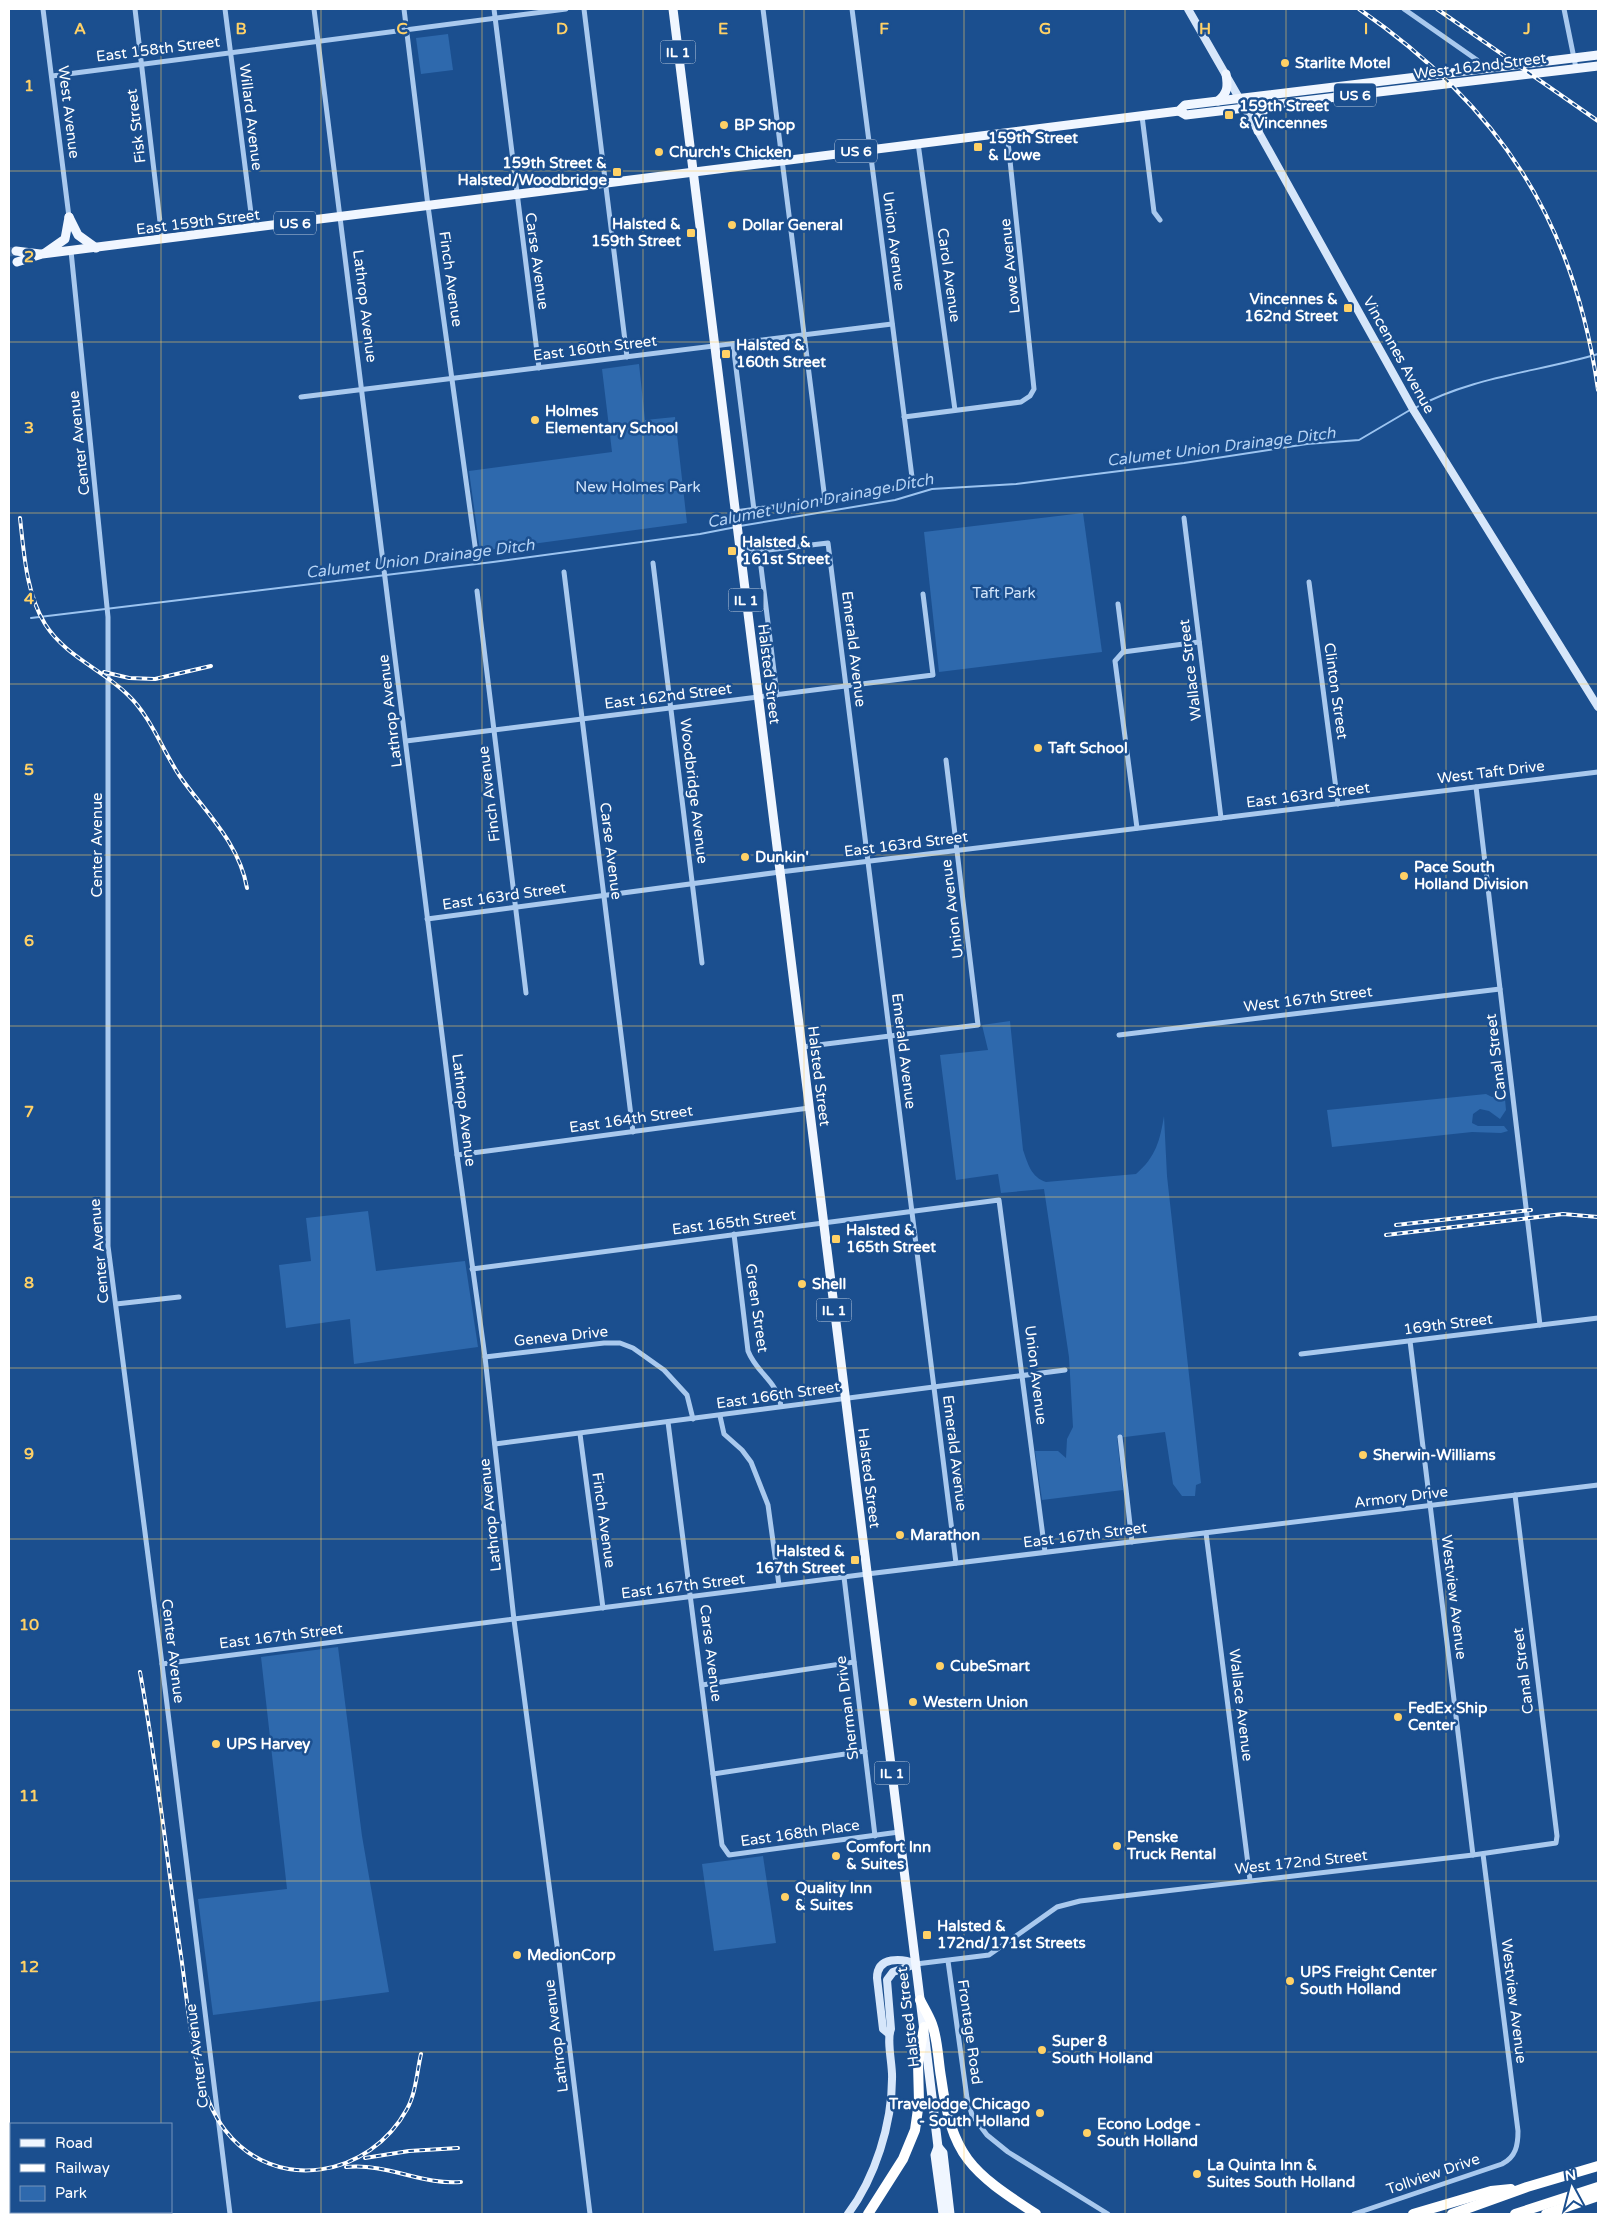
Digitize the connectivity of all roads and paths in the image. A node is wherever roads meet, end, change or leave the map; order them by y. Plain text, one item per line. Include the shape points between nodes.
1 (43, 9) edge
2 (134, 9) edge
3 (224, 9) edge
4 (314, 9) edge
5 (404, 9) edge
6 (494, 9) edge
7 (566, 9) edge
8 (584, 9) edge
9 (673, 9) edge
10 (763, 9) edge
11 (852, 9) edge
12 (1188, 9) edge
13 (1404, 9) edge
14 (1564, 9) edge
15 (495, 18) junction
16 (407, 30) junction
17 (318, 41) junction
18 (230, 52) junction
19 (1598, 55) edge
20 (1572, 57) junction
21 (141, 64) junction
22 (1598, 66) edge
23 (1482, 68) junction
24 (1576, 68) junction
25 (1226, 74) junction
26 (52, 76) junction
27 (1484, 80) junction
28 (1240, 98) junction
29 (1218, 101) junction
30 (1269, 105) junction
31 (1245, 108) junction
32 (1179, 110) junction
33 (1142, 115) junction
34 (1258, 131) junction
35 (1007, 132) junction
36 (918, 143) junction
37 (870, 149) junction
38 (782, 160) junction
39 (693, 171) junction
40 (606, 183) junction
41 (516, 195) junction
42 (428, 206) junction
43 (69, 217) junction
44 (340, 217) junction
45 (1160, 220) dead end
46 (253, 228) junction
47 (162, 240) junction
48 (96, 248) junction
49 (16, 251) tunnel mouth
50 (71, 251) junction
51 (42, 254) junction
52 (17, 262) tunnel mouth
53 (892, 324) junction
54 (804, 335) junction
55 (733, 344) junction
56 (715, 346) junction
57 (627, 357) junction
58 (539, 368) junction
59 (452, 379) junction
60 (363, 390) junction
61 (301, 398) dead end
62 (955, 410) junction
63 (904, 417) junction
64 (825, 500) junction
65 (754, 510) junction
66 (735, 512) junction
67 (1184, 518) dead end
68 (738, 538) junction
69 (758, 551) junction
70 (476, 552) dead end
71 (653, 563) dead end
72 (742, 569) junction
73 (564, 572) dead end
74 (1309, 582) dead end
75 (477, 591) dead end
76 (923, 594) dead end
77 (1118, 604) dead end
78 (1200, 642) junction
79 (1124, 652) junction
80 (847, 686) junction
81 (777, 695) junction
82 (758, 697) junction
83 (1598, 707) edge
84 (671, 708) junction
85 (582, 719) junction
86 (494, 730) junction
87 (406, 741) junction
88 (946, 760) dead end
89 (1598, 772) edge
90 (1476, 787) junction
91 (1387, 798) joint
92 (1338, 804) junction
93 (1221, 818) junction
94 (1137, 828) junction
95 (957, 850) junction
96 (868, 861) junction
97 (780, 872) junction
98 (692, 884) junction
99 (604, 895) junction
100 (515, 907) junction
101 (428, 918) junction
102 (702, 963) dead end
103 (1500, 989) junction
104 (526, 993) dead end
105 (1119, 1035) dead end
106 (890, 1036) junction
107 (802, 1047) junction
108 (809, 1108) junction
109 (633, 1132) junction
110 (457, 1155) junction
111 (1000, 1200) joint
112 (912, 1211) junction
113 (824, 1222) junction
114 (734, 1234) junction
115 (472, 1269) junction
116 (179, 1297) dead end
117 (116, 1304) junction
118 (1598, 1318) edge
119 (1540, 1325) junction
120 (1410, 1341) junction
121 (1301, 1354) dead end
122 (485, 1357) junction
123 (1065, 1370) dead end
124 (1024, 1375) junction
125 (933, 1387) junction
126 (845, 1398) junction
127 (781, 1406) junction
128 (720, 1416) junction
129 (693, 1419) junction
130 (668, 1422) junction
131 (580, 1434) junction
132 (1120, 1437) dead end
133 (495, 1444) junction
134 (1598, 1485) edge
135 (1515, 1495) junction
136 (1430, 1506) junction
137 (1206, 1533) junction
138 (1132, 1542) junction
139 (1045, 1552) junction
140 (956, 1563) junction
141 (867, 1574) junction
142 (844, 1577) junction
143 (779, 1585) junction
144 (692, 1598) junction
145 (603, 1608) junction
146 (514, 1620) junction
147 (854, 1662) junction
148 (162, 1664) junction
149 (702, 1684) junction
150 (864, 1752) junction
151 (713, 1774) junction
152 (899, 1832) junction
153 (875, 1836) junction
154 (1556, 1843) joint
155 (1483, 1854) junction
156 (729, 1855) joint
157 (1474, 1855) junction
158 (1250, 1880) junction
159 (948, 1961) junction
160 (916, 1964) junction
161 (920, 2000) junction
162 (924, 2027) junction
163 (889, 2034) junction
164 (938, 2147) junction
165 (1516, 2150) joint
166 (1598, 2166) edge
167 (1527, 2187) junction
168 (1598, 2187) edge
169 (1598, 2196) edge
170 (230, 2214) edge
171 (590, 2214) edge
172 (848, 2214) edge
173 (868, 2214) edge
174 (943, 2214) edge
175 (950, 2214) edge
176 (1036, 2214) edge
177 (1108, 2214) edge
178 (1354, 2214) edge
179 (1413, 2214) edge
180 (1452, 2214) edge
181 (1515, 2214) edge
182 (1546, 2214) edge

1 - 26 street, West Avenue
2 - 21 street, Fisk Street
3 - 18 street, Willard Avenue
4 - 17 street, Lathrop Avenue
5 - 16 street, Finch Avenue
6 - 15 street, Carse Avenue
7 - 15 street, East 158th Street
8 - 40 street
9 - 39 main road, Halsted Street / IL 1
10 - 38 street
11 - 37 street, Union Avenue
12 - 25 street, Vincennes Avenue
13 - 23 street via 1477,60
14 - 20 street
15 - 16 street, East 158th Street
15 - 41 street, Carse Avenue
16 - 17 street, East 158th Street
16 - 42 street, Finch Avenue
17 - 18 street, East 158th Street
17 - 44 street, Lathrop Avenue
18 - 21 street, East 158th Street
18 - 46 street, Willard Avenue
19 - 20 main road, West 162nd Street / US 6
20 - 23 main road, West 162nd Street / US 6
20 - 24 street
21 - 26 street, East 158th Street
21 - 47 street, Fisk Street
22 - 24 main road, West 162nd Street / US 6
23 - 27 main road
23 - 28 main road, West 162nd Street / US 6
24 - 27 main road, West 162nd Street / US 6
25 - 28 street, Vincennes Avenue
25 - 29 main road via 1227,88
26 - 43 street, West Avenue
27 - 30 main road, West 162nd Street / US 6
28 - 29 main road, US 6
28 - 31 street, Vincennes Avenue
29 - 32 main road, US 6 via 1185,105
30 - 31 main road, West 162nd Street / US 6
30 - 34 main road via 1259,116
31 - 32 main road, US 6 via 1186,116
31 - 34 street, Vincennes Avenue
32 - 33 main road, US 6
33 - 35 main road, East 159th Street / US 6
33 - 45 street via 1154,212
34 - 83 street, Vincennes Avenue via 1412,408
35 - 36 main road, East 159th Street / US 6
35 - 62 street, Lowe Avenue via 1035,383 1030,396 1021,402
36 - 37 main road, East 159th Street / US 6
36 - 62 street, Carol Avenue
37 - 38 main road, East 159th Street / US 6
37 - 53 street, Union Avenue
38 - 39 main road, East 159th Street / US 6
38 - 54 street
39 - 40 main road, East 159th Street / US 6
39 - 56 main road, Halsted Street / IL 1
40 - 41 main road, East 159th Street / US 6
40 - 57 street
41 - 42 main road, East 159th Street / US 6
41 - 58 street, Carse Avenue
42 - 44 main road, East 159th Street / US 6
42 - 59 street, Finch Avenue
43 - 48 main road via 78,235
43 - 51 main road via 65,239
44 - 46 main road, East 159th Street / US 6
44 - 60 street, Lathrop Avenue
46 - 47 main road, East 159th Street / US 6
47 - 48 main road, East 159th Street / US 6
48 - 50 main road, East 159th Street / US 6
49 - 51 main road, East 159th Street / US 6
50 - 51 main road, East 159th Street / US 6
50 - 117 street, Center Avenue via 108,617 107,1202 108,1246
51 - 52 main road, East 159th Street / US 6
53 - 54 street, East 160th Street
53 - 63 street, Union Avenue
54 - 55 street, East 160th Street
54 - 64 street
55 - 56 street, East 160th Street
55 - 65 street
56 - 57 street, East 160th Street
56 - 66 main road, Halsted Street / IL 1
57 - 58 street, East 160th Street
58 - 59 street, East 160th Street
59 - 60 street, East 160th Street
59 - 70 street, Finch Avenue
60 - 61 street, East 160th Street
60 - 87 street, Lathrop Avenue
62 - 63 street
63 - 64 street, Union Avenue via 912,477 907,486
64 - 65 street
65 - 66 street
66 - 68 main road, Halsted Street / IL 1
67 - 78 street, Wallace Street
68 - 69 street
68 - 72 main road, Halsted Street / IL 1
69 - 72 street via 749,557
69 - 80 street, Emerald Avenue via 828,543
69 - 81 street, Halsted Street
71 - 84 street, Woodbridge Avenue
72 - 82 main road, Halsted Street / IL 1
73 - 85 street, Carse Avenue
74 - 92 street, Clinton Street
75 - 86 street, Finch Avenue
76 - 80 street, East 162nd Street via 933,675
77 - 79 street
78 - 79 street
78 - 93 street, Wallace Street
79 - 94 street via 1115,660
80 - 81 street, East 162nd Street
80 - 96 street, Emerald Avenue
81 - 82 street, East 162nd Street
82 - 84 street, East 162nd Street
82 - 97 main road, Halsted Street / IL 1
84 - 85 street, East 162nd Street
84 - 98 street, Woodbridge Avenue
85 - 86 street, East 162nd Street
85 - 99 street, Carse Avenue
86 - 87 street, East 162nd Street
86 - 100 street, Finch Avenue
87 - 101 street, Lathrop Avenue
88 - 95 street, Union Avenue
89 - 90 street, West Taft Drive
90 - 91 street, West Taft Drive
90 - 103 street, Canal Street
91 - 92 street, East 163rd Street
92 - 93 street, East 163rd Street
93 - 94 street, East 163rd Street
94 - 95 street, East 163rd Street
95 - 96 street, East 163rd Street
95 - 106 street, Union Avenue via 978,1025
96 - 97 street, East 163rd Street
96 - 106 street, Emerald Avenue
97 - 98 street, East 163rd Street
97 - 107 main road, Halsted Street / IL 1
98 - 99 street, East 163rd Street
98 - 102 street, Woodbridge Avenue
99 - 100 street, East 163rd Street
99 - 109 street, Carse Avenue
100 - 101 street, East 163rd Street
100 - 104 street, Finch Avenue
101 - 110 street, Lathrop Avenue
103 - 105 street, West 167th Street
103 - 119 street, Canal Street
106 - 107 street
106 - 112 street, Emerald Avenue
107 - 108 main road, Halsted Street / IL 1
108 - 109 street, East 164th Street
108 - 113 main road, Halsted Street / IL 1
109 - 110 street, East 164th Street
110 - 115 street, Lathrop Avenue
111 - 112 street, East 165th Street
111 - 124 street, Union Avenue
112 - 113 street, East 165th Street
112 - 125 street, Emerald Avenue
113 - 114 street, East 165th Street
113 - 126 main road, Halsted Street / IL 1
114 - 115 street, East 165th Street
114 - 127 street, Green Street via 748,1351 753,1363 777,1390
115 - 122 street, Lathrop Avenue
116 - 117 street
117 - 148 street, Center Avenue
118 - 119 street, 169th Street
119 - 120 street, 169th Street
120 - 121 street, 169th Street
120 - 136 street, Westview Avenue
122 - 129 street, Geneva Drive via 620,1343 633,1348 664,1370 687,1395
122 - 133 street, Lathrop Avenue
123 - 124 street, East 166th Street
124 - 125 street, East 166th Street
124 - 139 street, Union Avenue
125 - 126 street, East 166th Street
125 - 140 street, Emerald Avenue
126 - 127 street, East 166th Street
126 - 141 main road, Halsted Street / IL 1
127 - 128 street, East 166th Street
128 - 129 street, East 166th Street
128 - 143 street via 724,1434 751,1462 768,1504
129 - 130 street, East 166th Street
130 - 131 street, East 166th Street
130 - 144 street, Carse Avenue
131 - 133 street, East 166th Street
131 - 145 street, Finch Avenue
132 - 138 street
133 - 146 street, Lathrop Avenue
134 - 135 street, Armory Drive
135 - 136 street, Armory Drive
135 - 154 street, Canal Street
136 - 137 street, Armory Drive
136 - 157 street, Westview Avenue
137 - 138 street, East 167th Street
137 - 158 street, Wallace Avenue
138 - 139 street, East 167th Street
139 - 140 street, East 167th Street
140 - 141 street, East 167th Street
141 - 142 street, East 167th Street
141 - 152 main road, Halsted Street / IL 1
142 - 143 street, East 167th Street
142 - 147 street, Sherman Drive
143 - 144 street, East 167th Street
144 - 145 street, East 167th Street
144 - 149 street, Carse Avenue
145 - 146 street, East 167th Street
146 - 148 street, East 167th Street
146 - 171 street, Lathrop Avenue
147 - 149 street
147 - 150 street, Sherman Drive
148 - 170 street, Center Avenue
149 - 151 street, Carse Avenue
150 - 151 street
150 - 153 street, Sherman Drive
151 - 156 street, Carse Avenue via 722,1845
152 - 153 street, East 168th Place
152 - 160 main road, Halsted Street / IL 1
153 - 156 street, East 168th Place
154 - 155 street, West 172nd Street
155 - 157 street, West 172nd Street
155 - 165 street, Westview Avenue via 1518,2130
157 - 158 street, West 172nd Street
158 - 159 street, West 172nd Street via 1080,1901 1057,1907 994,1952
159 - 160 street, West 172nd Street
159 - 177 street, Frontage Road via 966,2098 974,2116 987,2135 1008,2152
160 - 161 main road, Halsted Street / IL 1
160 - 163 street via 888,1976
160 - 163 street via 902,1958 895,1959 884,1963 878,1970 883,2029
161 - 162 main road, Halsted Street / IL 1
161 - 176 highway via 933,2025 947,2114 959,2147 985,2179
162 - 164 main road, Halsted Street / IL 1
162 - 173 highway via 918,2063 919,2102 915,2130 903,2159
163 - 172 street via 892,2066 890,2105 880,2148 857,2203
164 - 174 main road, Halsted Street / IL 1 via 935,2155
164 - 175 main road, Halsted Street / IL 1 via 943,2154
165 - 178 street, Tollview Drive via 1502,2164
166 - 167 highway
167 - 179 highway via 1491,2191
167 - 180 highway
168 - 181 highway
169 - 182 highway

